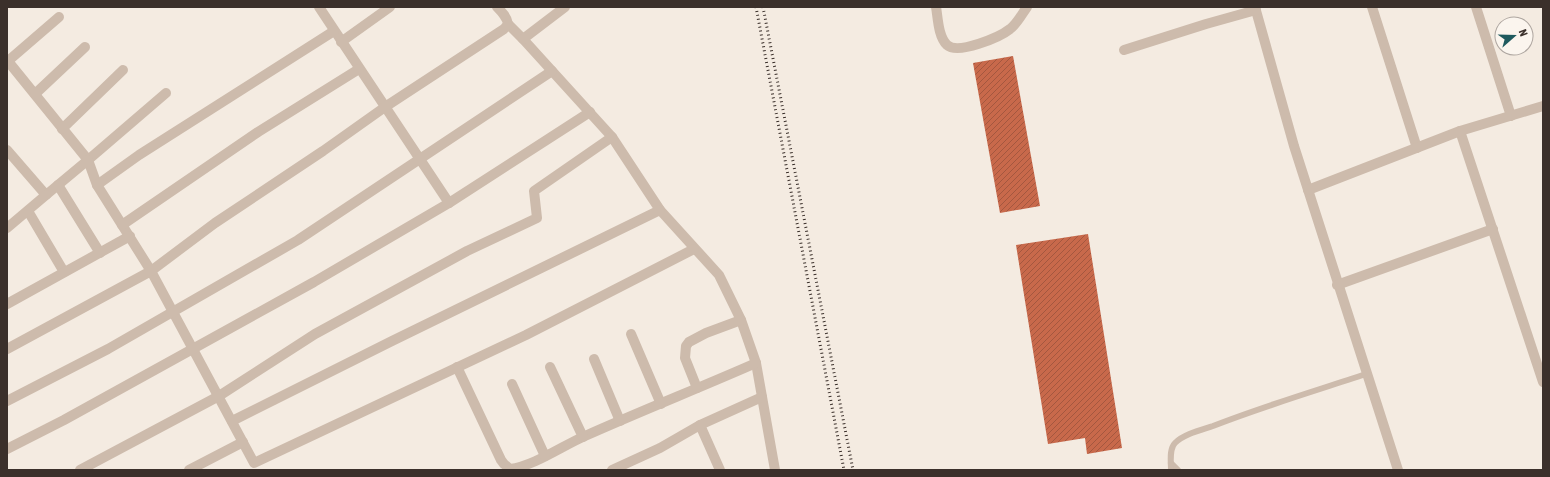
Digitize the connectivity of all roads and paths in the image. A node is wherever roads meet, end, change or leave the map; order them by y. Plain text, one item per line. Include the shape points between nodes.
1 (319, 7) edge
2 (390, 7) edge
3 (497, 7) edge
4 (565, 7) edge
5 (936, 7) edge
6 (1027, 7) edge
7 (1372, 7) edge
8 (1476, 7) edge
9 (1256, 9) edge
10 (58, 17) dead end
11 (508, 24) junction
12 (334, 31) junction
13 (523, 39) junction
14 (341, 42) junction
15 (85, 47) dead end
16 (1124, 50) dead end
17 (7, 61) edge
18 (359, 69) junction
19 (123, 70) dead end
20 (552, 71) junction
21 (166, 93) dead end
22 (35, 94) junction
23 (1543, 106) edge
24 (385, 107) junction
25 (590, 112) junction
26 (1511, 116) junction
27 (62, 129) junction
28 (1460, 131) junction
29 (612, 137) junction
30 (1417, 148) junction
31 (7, 150) edge
32 (88, 160) junction
33 (420, 160) junction
34 (58, 185) junction
35 (97, 186) junction
36 (1308, 190) junction
37 (46, 195) junction
38 (449, 203) junction
39 (660, 210) junction
40 (28, 211) junction
41 (122, 225) junction
42 (7, 228) edge
43 (1492, 229) junction
44 (130, 236) junction
45 (694, 249) junction
46 (100, 253) junction
47 (151, 270) junction
48 (64, 272) junction
49 (1337, 284) junction
50 (7, 304) edge
51 (174, 312) junction
52 (741, 320) junction
53 (631, 334) dead end
54 (7, 349) edge
55 (193, 349) junction
56 (594, 359) dead end
57 (756, 363) junction
58 (457, 367) junction
59 (550, 367) dead end
60 (1366, 374) junction
61 (1543, 382) edge
62 (512, 384) dead end
63 (697, 388) junction
64 (219, 396) junction
65 (762, 397) junction
66 (7, 401) edge
67 (661, 404) junction
68 (232, 421) junction
69 (620, 421) junction
70 (700, 425) junction
71 (583, 437) junction
72 (243, 442) junction
73 (7, 449) edge
74 (546, 456) junction
75 (1171, 462) junction
76 (255, 466) edge
77 (509, 469) edge
78 (80, 470) edge
79 (189, 470) edge
80 (612, 470) edge
81 (720, 470) edge
82 (775, 470) edge
83 (1171, 470) edge
84 (1178, 470) edge
85 (1398, 470) edge

1 - 12 street
2 - 14 street
3 - 11 street via 505,15
4 - 13 street
5 - 6 street via 944,41 950,47 957,48 985,42 1004,33
7 - 30 street
8 - 26 street
9 - 16 street
9 - 36 street
10 - 17 street
11 - 13 street
11 - 24 street
12 - 14 street
12 - 35 street via 139,155
13 - 20 street
14 - 18 street
15 - 22 street
17 - 22 street
18 - 24 street
18 - 41 street via 258,132
19 - 27 street
20 - 25 street
20 - 33 street
21 - 32 street
22 - 27 street
23 - 26 street
24 - 33 street
24 - 47 street
25 - 29 street
25 - 38 street
26 - 28 street
27 - 32 street
28 - 30 street
28 - 43 street
29 - 39 street
29 - 64 street via 534,191 537,218 467,251 315,334
30 - 36 street
31 - 37 street
32 - 34 street
32 - 35 street
33 - 38 street
33 - 51 street via 298,240
34 - 37 street
34 - 46 street
35 - 41 street
36 - 49 street
37 - 40 street
38 - 55 street
39 - 45 street
39 - 68 street
40 - 42 street
40 - 48 street
41 - 44 street
43 - 49 street
43 - 61 street
44 - 46 street
44 - 47 street
45 - 52 street via 719,276
45 - 58 street via 550,323
46 - 48 street
47 - 51 street
47 - 54 street
48 - 50 street
49 - 60 street
51 - 55 street
51 - 66 street
52 - 57 street
52 - 63 street via 695,339 686,346 685,358
53 - 67 street
55 - 64 street
55 - 73 street
56 - 69 street
57 - 63 street
57 - 65 street
58 - 76 street
58 - 77 street via 501,460
59 - 71 street
60 - 75 lane via 1237,416 1190,435 1172,447
60 - 85 street
62 - 74 street
63 - 67 street
64 - 68 street
64 - 78 street
65 - 70 street
65 - 82 street
67 - 69 street
68 - 72 street
69 - 71 street
70 - 80 street via 660,448
70 - 81 street
71 - 74 street
72 - 76 street
72 - 79 street
74 - 77 street
75 - 83 lane
75 - 84 lane

